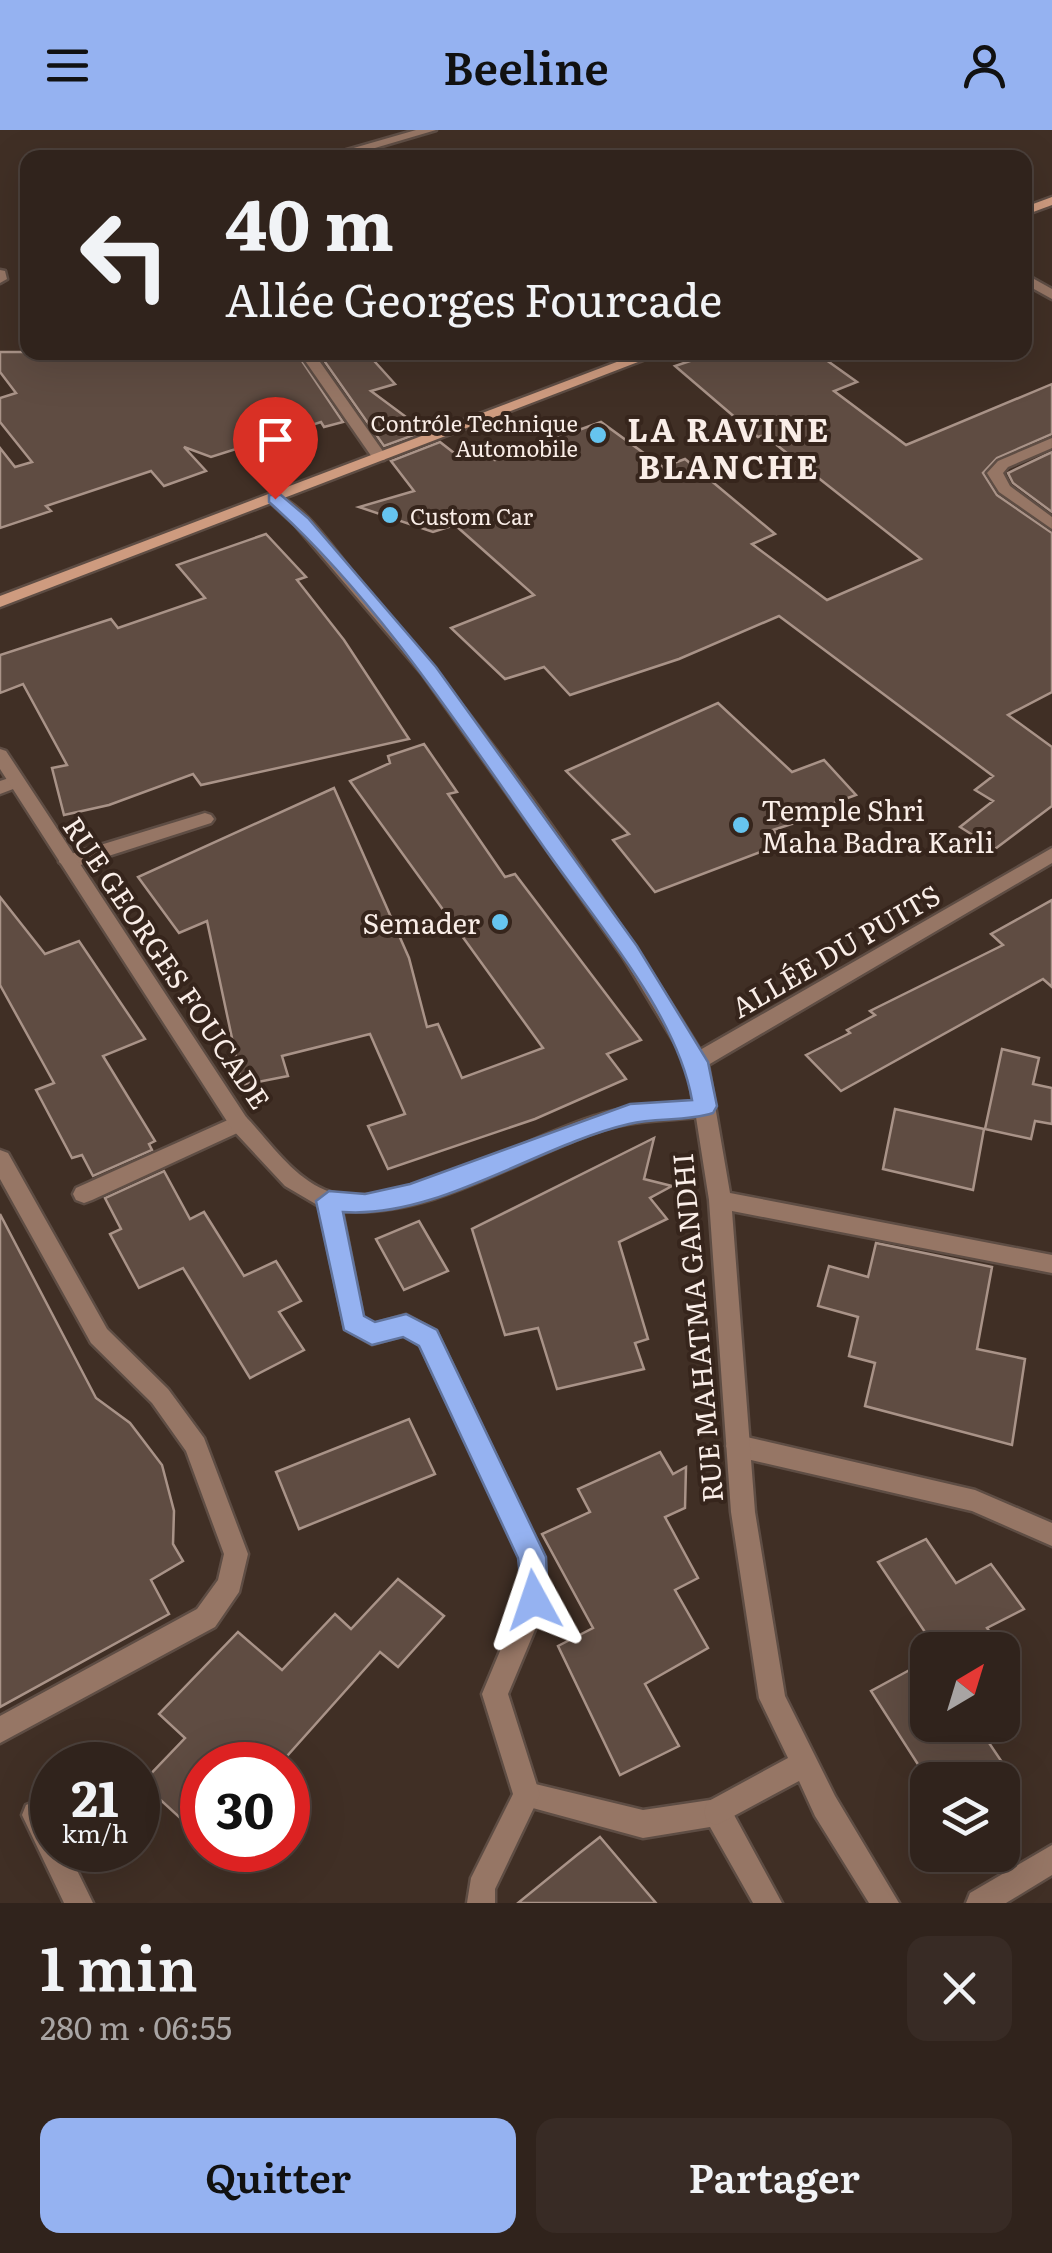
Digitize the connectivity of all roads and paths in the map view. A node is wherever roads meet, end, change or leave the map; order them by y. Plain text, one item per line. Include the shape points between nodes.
1 (430, 130) edge
2 (355, 150) edge
3 (312, 360) edge
4 (636, 360) edge
5 (1052, 442) edge
6 (379, 457) junction
7 (275, 499) junction
8 (1052, 524) edge
9 (0, 602) edge
10 (0, 755) edge
11 (8, 785) edge
12 (204, 819) dead end
13 (1052, 855) edge
14 (68, 862) junction
15 (697, 1062) junction
16 (705, 1106) junction
17 (239, 1122) junction
18 (0, 1159) edge
19 (84, 1194) dead end
20 (720, 1200) junction
21 (329, 1201) junction
22 (1052, 1264) edge
23 (738, 1446) junction
24 (1052, 1535) edge
25 (0, 1730) edge
26 (804, 1764) junction
27 (526, 1795) junction
28 (717, 1812) junction
29 (1052, 1858) edge
30 (64, 1872) edge
31 (79, 1903) edge
32 (480, 1903) edge
33 (768, 1903) edge
34 (886, 1903) edge
35 (980, 1903) edge

1 - 2 street
3 - 6 street
4 - 6 main road
5 - 8 street via 995,472 1004,489
6 - 7 main road
7 - 9 main road
7 - 15 street, RUE MAHATMA GANDHI via 429,671 630,952
10 - 11 street, RUE GEORGES FOUCADE
11 - 14 street, RUE GEORGES FOUCADE
12 - 14 street
13 - 15 street, ALLÉE DU PUITS
14 - 17 street, RUE GEORGES FOUCADE
15 - 16 street, RUE MAHATMA GANDHI
16 - 20 street, RUE MAHATMA GANDHI
16 - 21 street via 630,1114 412,1194 365,1204
17 - 19 street
17 - 21 street, RUE GEORGES FOUCADE via 282,1169
18 - 25 street via 99,1336 160,1396 196,1446 236,1554 230,1584 206,1618
20 - 22 street
20 - 23 street, RUE MAHATMA GANDHI
21 - 27 street via 353,1322 372,1334 406,1326 428,1338 532,1557 534,1600 495,1694
23 - 24 street via 975,1501
23 - 26 street, RUE MAHATMA GANDHI via 772,1698
26 - 28 street
26 - 34 street, RUE MAHATMA GANDHI
27 - 28 street via 643,1824
27 - 32 street
28 - 33 street
29 - 35 street
30 - 31 street

